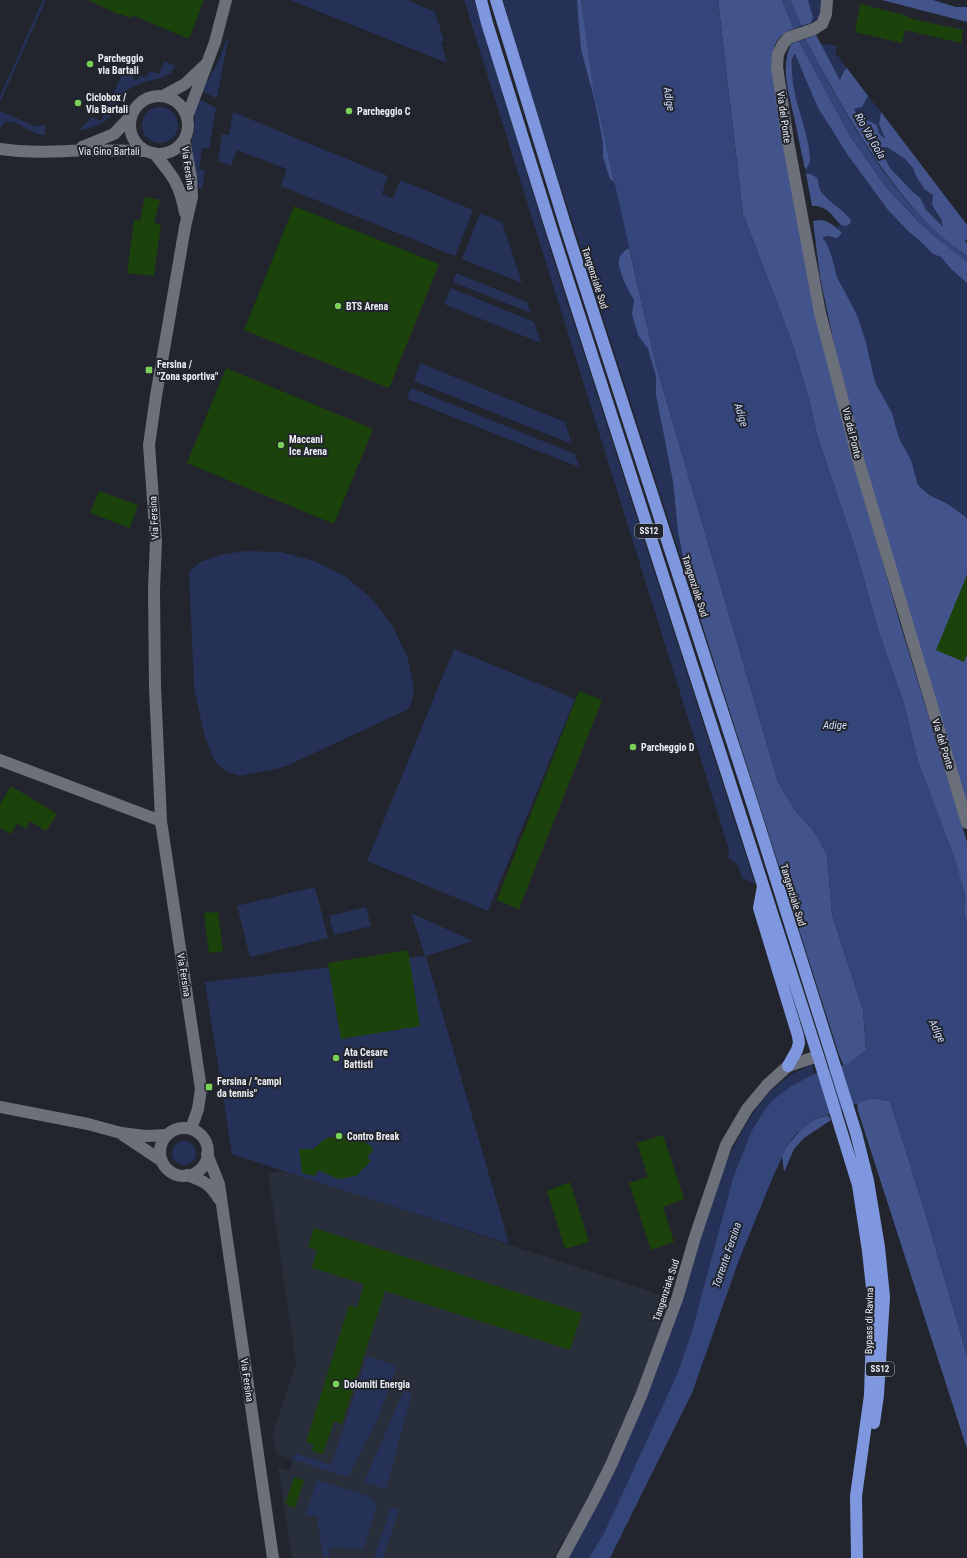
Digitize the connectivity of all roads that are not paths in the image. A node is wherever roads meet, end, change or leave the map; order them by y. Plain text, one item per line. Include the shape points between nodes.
1 (226, 0) edge
2 (482, 0) edge
3 (496, 0) edge
4 (827, 0) edge
5 (206, 64) junction
6 (163, 96) junction
7 (132, 115) junction
8 (187, 117) junction
9 (184, 140) junction
10 (0, 149) edge
11 (72, 151) junction
12 (150, 152) junction
13 (186, 218) junction
14 (0, 760) edge
15 (161, 821) junction
16 (967, 823) edge
17 (763, 885) junction
18 (823, 1058) junction
19 (788, 1066) junction
20 (0, 1107) edge
21 (191, 1129) junction
22 (121, 1133) junction
23 (167, 1134) junction
24 (207, 1154) junction
25 (162, 1161) junction
26 (187, 1175) junction
27 (863, 1183) junction
28 (221, 1202) junction
29 (273, 1558) edge
30 (562, 1558) edge
31 (857, 1558) edge
32 (865, 1558) edge

1 - 5 street via 215,42
2 - 17 highway, Tangenziale Sud / SS12 via 554,235
3 - 18 highway, Tangenziale Sud / SS12 via 568,234 750,795
4 - 16 street, Via del Ponte via 827,10 822,24 788,38 780,48 777,67 795,185 820,313 858,458
5 - 6 street via 185,84
5 - 8 street
6 - 7 street via 155,96 141,103
6 - 8 street via 178,103
7 - 11 street, Via Gino Bartali via 114,134
7 - 12 street via 131,132 137,143
8 - 9 street via 188,129
9 - 12 street via 171,152
9 - 13 street, Via Fersina via 192,197
10 - 11 street, Via Gino Bartali via 39,153
11 - 12 street, Via Gino Bartali
12 - 13 street, Via Fersina via 174,177 182,195
13 - 15 street, Via Fersina via 149,445 156,542 155,687
14 - 15 street
15 - 21 street, Via Fersina via 201,1089
17 - 18 highway, Tangenziale Sud / SS12
17 - 19 highway via 759,908 799,1043
18 - 19 street, Tangenziale Sud
18 - 27 highway, Tangenziale Sud / SS12 via 838,1118
18 - 27 highway, Tangenziale Sud / SS12 via 850,1114 856,1133
19 - 30 street, Tangenziale Sud via 767,1085 751,1105 726,1145 677,1299 641,1396 608,1471
20 - 22 street, Via Fersina
21 - 23 street, Via Fersina via 178,1128
21 - 24 street, Via Fersina via 204,1139
22 - 23 street, Via Fersina via 146,1136
22 - 25 street, Via Fersina
23 - 25 street via 160,1147
24 - 26 street via 200,1168
24 - 28 street, Via Fersina via 219,1184
25 - 26 street, Via Fersina via 172,1172
26 - 28 street, Via Fersina via 212,1187
27 - 31 highway, Bypass di Ravina / SS12 via 873,1297 870,1395 856,1496
27 - 32 highway, Bypass di Ravina / SS12 via 878,1247 884,1298 878,1395 864,1504
28 - 29 street, Via Fersina

